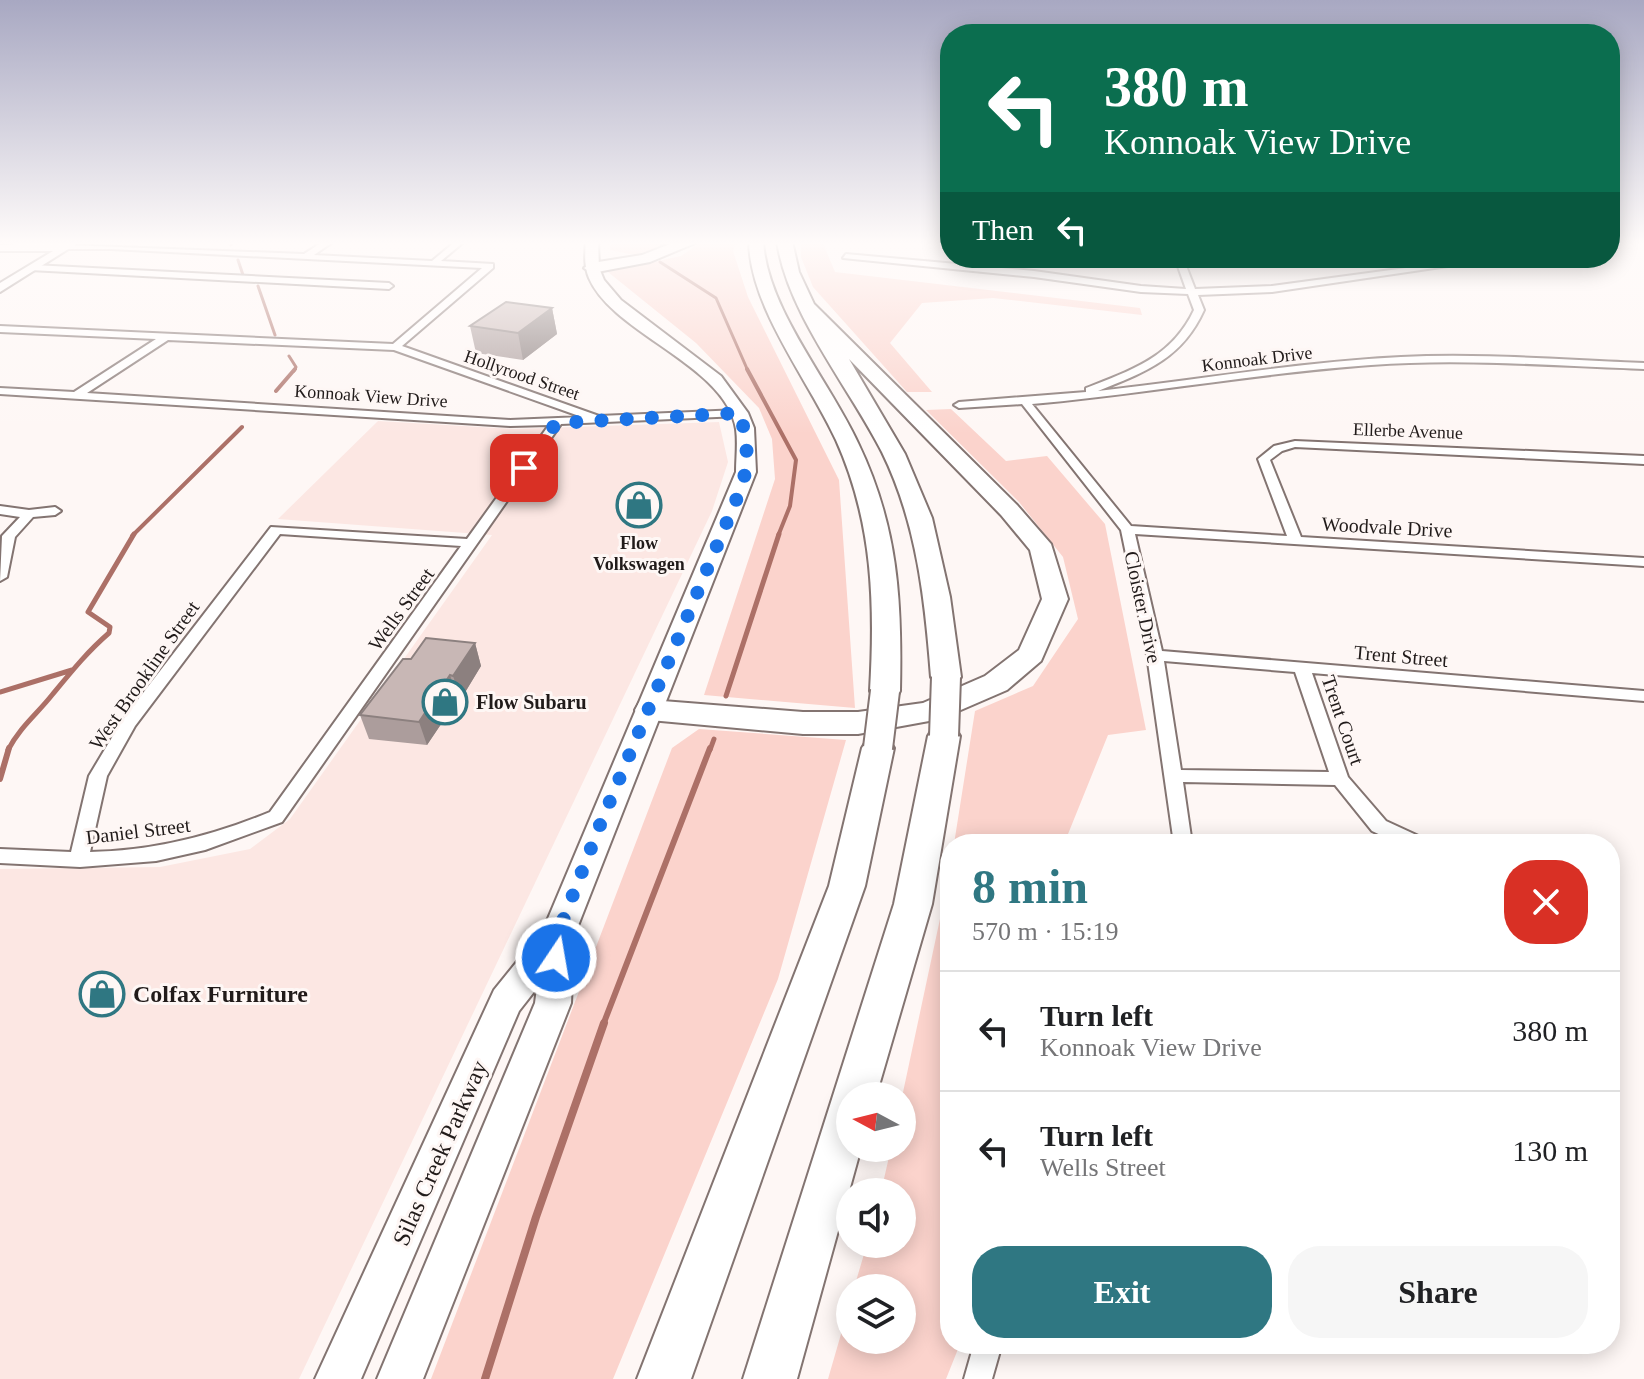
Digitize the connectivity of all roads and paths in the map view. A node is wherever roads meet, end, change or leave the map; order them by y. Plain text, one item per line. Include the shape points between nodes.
1 (444, 305) edge
2 (619, 305) edge
3 (773, 305) edge
4 (1198, 305) edge
5 (807, 307) joint
6 (0, 329) edge
7 (167, 336) junction
8 (395, 347) junction
9 (1644, 366) edge
10 (1132, 373) junction
11 (1156, 388) junction
12 (0, 391) edge
13 (76, 396) junction
14 (1066, 399) junction
15 (1026, 403) junction
16 (959, 405) dead end
17 (739, 413) junction
18 (605, 421) junction
19 (556, 423) junction
20 (1644, 460) edge
21 (0, 510) edge
22 (55, 511) dead end
23 (29, 514) junction
24 (1127, 530) junction
25 (1296, 541) junction
26 (473, 543) junction
27 (1644, 562) edge
28 (0, 577) edge
29 (1155, 655) junction
30 (1302, 668) junction
31 (1644, 696) edge
32 (650, 710) junction
33 (1174, 776) junction
34 (1333, 780) junction
35 (276, 817) joint
36 (1182, 834) edge
37 (1396, 834) edge
38 (0, 856) edge
39 (79, 860) junction
40 (557, 936) junction
41 (858, 1082) edge
42 (836, 1157) edge
43 (985, 1354) edge
44 (338, 1379) edge
45 (400, 1379) edge
46 (664, 1379) edge
47 (770, 1379) edge
48 (978, 1379) edge

1 - 8 street
2 - 17 main road, Silas Creek Parkway via 715,380
3 - 46 highway, bridge via 860,469 879,532 889,602 885,691 878,748 847,886
4 - 10 street via 1185,338
5 - 32 highway via 1009,510 1042,549 1055,599 1031,655 996,683 929,712 858,723 803,723
5 - 41 highway, bridge via 903,472 924,530 946,677 944,736 913,904
6 - 7 street, Hollyrood Street
7 - 8 street, Hollyrood Street
7 - 13 street
8 - 18 street, Hollyrood Street
9 - 11 street, Konnoak Drive via 1374,362
10 - 11 street via 1139,383
10 - 14 street
11 - 14 street, Konnoak Drive
12 - 13 street, Konnoak View Drive
13 - 19 street, Konnoak View Drive
14 - 15 street
15 - 16 street
15 - 24 street, Cloister Drive
17 - 18 street, Konnoak View Drive
17 - 32 main road, Silas Creek Parkway via 745,428 746,472
18 - 19 street, Konnoak View Drive
19 - 26 street, Wells Street
20 - 25 street, Ellerbe Avenue via 1286,446 1264,459
21 - 23 street
22 - 23 street
23 - 28 street via 9,536
24 - 25 street, Woodvale Drive
24 - 29 street, Cloister Drive
25 - 27 street, Woodvale Drive
26 - 35 street, Wells Street
26 - 39 street, West Brookline Street via 276,530 129,723 98,776
29 - 30 street, Trent Street
29 - 33 street, Cloister Drive
30 - 31 street, Trent Street
30 - 34 street, Trent Court
32 - 40 main road, Silas Creek Parkway
33 - 34 street
33 - 36 street, Cloister Drive
34 - 37 street, Trent Court via 1379,826
35 - 39 street, Daniel Street via 229,838 180,850
38 - 39 street, Daniel Street
40 - 44 main road, Silas Creek Parkway via 506,1001
40 - 45 main road, Silas Creek Parkway via 553,1003
42 - 47 highway
43 - 48 street

